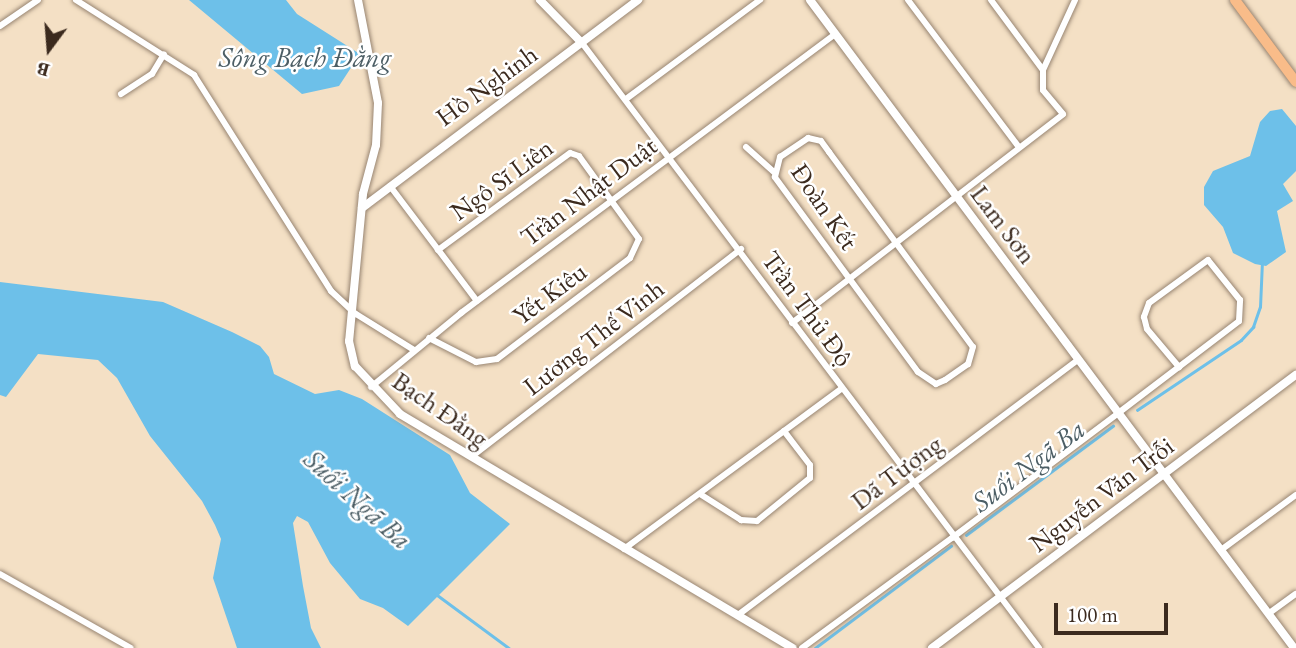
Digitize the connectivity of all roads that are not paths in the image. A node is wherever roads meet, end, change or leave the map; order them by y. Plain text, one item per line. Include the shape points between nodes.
1 (38, 0) edge
2 (76, 0) edge
3 (358, 0) edge
4 (540, 0) edge
5 (638, 0) edge
6 (760, 0) edge
7 (810, 0) edge
8 (908, 0) edge
9 (991, 0) edge
10 (1075, 0) edge
11 (1236, 0) edge
12 (0, 26) edge
13 (835, 34) junction
14 (582, 43) junction
15 (164, 54) junction
16 (1043, 70) junction
17 (1296, 82) edge
18 (121, 94) dead end
19 (626, 99) junction
20 (1018, 146) junction
21 (746, 147) dead end
22 (670, 155) junction
23 (775, 173) junction
24 (389, 184) junction
25 (955, 195) junction
26 (612, 200) junction
27 (362, 208) junction
28 (894, 243) junction
29 (741, 249) junction
30 (438, 250) junction
31 (849, 278) junction
32 (477, 301) junction
33 (353, 312) junction
34 (792, 323) junction
35 (429, 338) junction
36 (414, 350) junction
37 (1078, 360) junction
38 (1179, 367) junction
39 (1296, 375) edge
40 (371, 387) junction
41 (841, 389) junction
42 (1117, 414) junction
43 (784, 431) junction
44 (470, 458) junction
45 (1163, 475) junction
46 (913, 485) junction
47 (700, 494) junction
48 (1296, 495) edge
49 (952, 538) junction
50 (624, 549) junction
51 (1222, 550) junction
52 (0, 575) edge
53 (1296, 594) edge
54 (998, 599) junction
55 (1269, 614) junction
56 (738, 615) junction
57 (131, 648) edge
58 (792, 648) edge
59 (802, 648) edge
60 (932, 648) edge
61 (1039, 648) edge
62 (1294, 648) edge

1 - 12 street
2 - 15 street
3 - 27 street, Bạch Đằng via 378,103 376,145
4 - 14 street
5 - 14 street, Hồ Nghinh
6 - 19 street
7 - 13 street, Lam Sơn
8 - 20 street
9 - 16 street
10 - 16 street
11 - 17 main road
13 - 22 street, Trần Nhật Duật
13 - 25 street, Lam Sơn
14 - 19 street, Trần Thủ Độ
14 - 24 street, Hồ Nghinh
15 - 18 street via 152,74
15 - 33 street via 198,81 331,291
16 - 20 street via 1043,90 1063,114
19 - 22 street, Trần Thủ Độ
20 - 25 street
21 - 23 street
22 - 26 street, Trần Nhật Duật
22 - 29 street, Trần Thủ Độ
23 - 28 street, Đoàn Kết via 780,157 800,142 808,138 821,141
23 - 31 street, Đoàn Kết
24 - 27 street, Hồ Nghinh
24 - 30 street
25 - 28 street
25 - 37 street, Lam Sơn
26 - 30 street, Ngô Sĩ Liên via 579,156 570,153
26 - 32 street, Trần Nhật Duật
26 - 35 street, Yết Kiêu via 636,230 640,246 636,253 530,334 487,363
27 - 33 street, Bạch Đằng
28 - 31 street
28 - 31 street, Đoàn Kết via 973,347 968,364 936,384 929,382
29 - 34 street, Trần Thủ Độ
29 - 44 street, Lương Thế Vinh
30 - 32 street
31 - 34 street
32 - 35 street, Trần Nhật Duật
33 - 36 street
33 - 40 street, Bạch Đằng via 349,354
34 - 41 street, Trần Thủ Độ
35 - 36 street, Trần Nhật Duật
36 - 40 street, Trần Nhật Duật
37 - 42 street, Lam Sơn
37 - 46 street, Dã Tượng
38 - 38 street via 1239,321 1242,312 1231,285 1208,260 1149,303 1144,317 1147,329
38 - 42 street
39 - 45 street, Nguyễn Văn Trỗi
40 - 44 street, Bạch Đằng via 400,414
41 - 43 street
41 - 46 street, Trần Thủ Độ
42 - 45 street, Lam Sơn
42 - 49 street
43 - 47 street
43 - 47 street via 810,465 810,478 757,521 741,520
44 - 50 street, Bạch Đằng
45 - 51 street, Lam Sơn
45 - 54 street, Nguyễn Văn Trỗi
46 - 49 street, Trần Thủ Độ
46 - 56 street, Dã Tượng
47 - 50 street
48 - 51 street
49 - 54 street, Trần Thủ Độ
49 - 59 street
50 - 56 street, Bạch Đằng
51 - 55 street, Lam Sơn
52 - 57 street
53 - 55 street
54 - 60 street, Nguyễn Văn Trỗi
54 - 61 street, Trần Thủ Độ
55 - 62 street, Lam Sơn
56 - 58 street, Bạch Đằng

